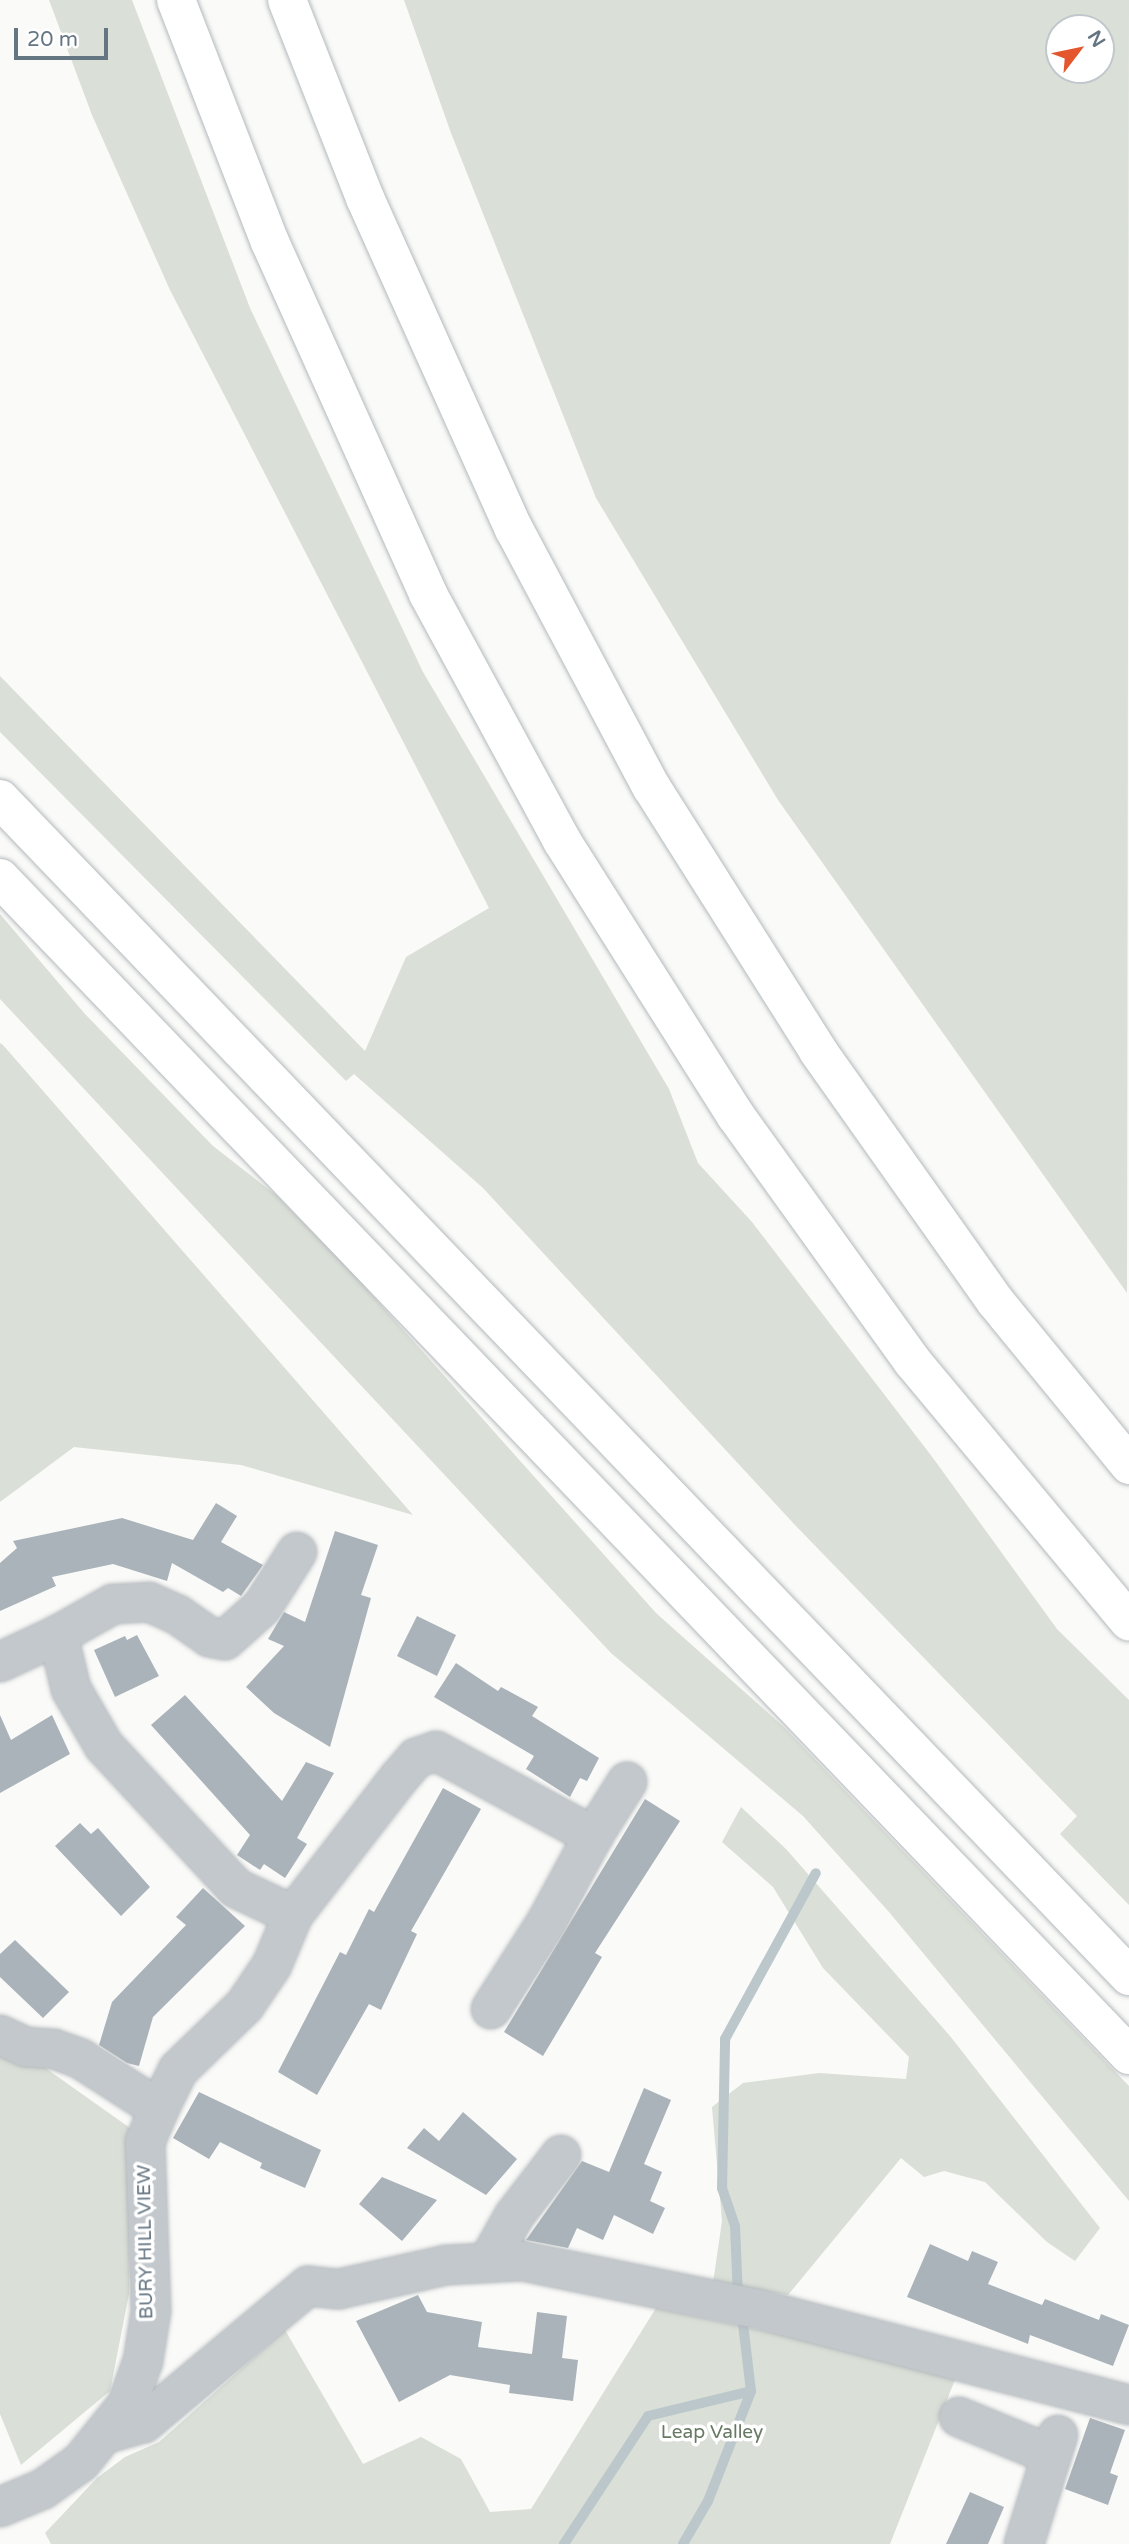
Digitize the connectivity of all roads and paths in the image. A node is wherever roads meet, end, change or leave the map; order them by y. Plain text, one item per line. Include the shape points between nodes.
1 (176, 0) edge
2 (287, 0) edge
3 (0, 799) edge
4 (0, 878) edge
5 (1129, 1465) edge
6 (297, 1552) dead end
7 (1129, 1621) edge
8 (58, 1635) junction
9 (0, 1662) edge
10 (627, 1782) dead end
11 (593, 1836) junction
12 (293, 1915) junction
13 (1129, 1976) edge
14 (492, 2009) dead end
15 (0, 2035) edge
16 (1129, 2055) edge
17 (159, 2109) junction
18 (561, 2155) dead end
19 (488, 2262) junction
20 (1129, 2405) edge
21 (960, 2417) dead end
22 (108, 2433) junction
23 (0, 2507) edge
24 (1024, 2544) edge

1 - 7 highway via 270,242 428,594 562,841 736,1116 912,1361
2 - 5 highway via 365,198 514,529 652,788 818,1051 995,1301
3 - 13 highway
4 - 16 highway
6 - 8 street via 262,1607 225,1640 209,1637 149,1602 113,1604
8 - 9 street
8 - 12 street via 71,1689 104,1746 236,1888
10 - 11 street
11 - 12 street, BURY HILL VIEW via 436,1751 416,1758
11 - 14 street
12 - 17 street, BURY HILL VIEW via 272,1965 245,2005 178,2070
15 - 17 street via 26,2047 54,2049 81,2059
17 - 22 street, BURY HILL VIEW via 145,2142 151,2311 143,2361 127,2405
18 - 19 street via 514,2216
19 - 20 street via 522,2261 742,2307
19 - 22 street via 446,2265 339,2289 308,2286 144,2423
21 - 24 street via 1054,2445
22 - 23 street, BURY HILL VIEW via 81,2462 43,2489

